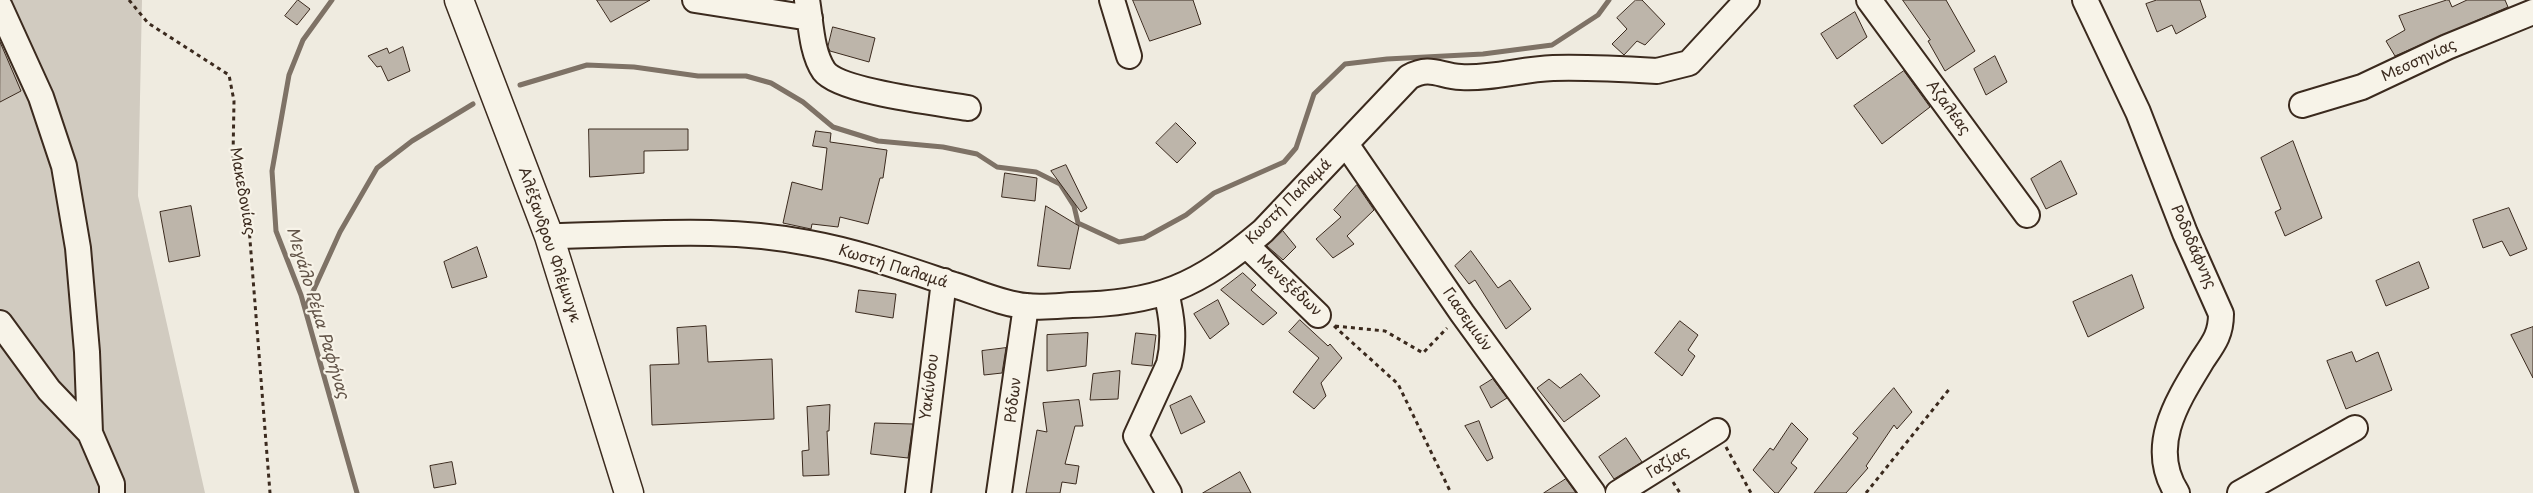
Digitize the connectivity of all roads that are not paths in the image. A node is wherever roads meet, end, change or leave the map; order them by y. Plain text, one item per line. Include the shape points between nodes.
1 (459, 0) edge
2 (695, 0) edge
3 (1112, 0) edge
4 (1747, 0) edge
5 (1869, 0) edge
6 (2085, 0) edge
7 (0, 7) edge
8 (808, 9) edge
9 (2533, 12) edge
10 (1128, 56) dead end
11 (2302, 105) dead end
12 (968, 108) dead end
13 (1346, 144) junction
14 (2027, 215) dead end
15 (549, 236) junction
16 (1246, 245) junction
17 (944, 281) junction
18 (1166, 292) junction
19 (1026, 306) junction
20 (1326, 320) road end
21 (0, 323) edge
22 (2355, 428) dead end
23 (1717, 431) road end
24 (90, 433) junction
25 (112, 493) edge
26 (629, 493) edge
27 (918, 493) edge
28 (999, 493) edge
29 (1169, 493) edge
30 (1593, 493) edge
31 (1618, 493) edge
32 (2177, 493) edge
33 (2240, 493) edge

1 - 15 main road, Αλέξανδρου Φλέμινγκ
2 - 8 street
3 - 10 street
4 - 13 street, Κωστή Παλαμά via 1689,63 1670,69 1551,68 1519,74 1460,77 1421,71 1409,77
5 - 14 street, Αζαλέας
6 - 32 street, Ροδοδάφνης via 2138,112 2220,314 2221,328 2217,340 2170,420 2163,456
7 - 24 street via 41,97 64,166 78,248
8 - 12 street via 816,55 825,72 837,81 858,88
9 - 11 street, Μεσσηνίας via 2362,87
13 - 16 street, Κωστή Παλαμά
13 - 30 street, Γιασεμιών via 1462,313
15 - 17 street, Κωστή Παλαμά via 702,231 755,234 882,260
15 - 26 main road, Αλέξανδρου Φλέμινγκ
16 - 18 street, Κωστή Παλαμά via 1218,267
16 - 20 street, Μενεξέδων
17 - 19 street, Κωστή Παλαμά
17 - 27 street, Υακίνθου
18 - 19 street, Κωστή Παλαμά via 1116,304
18 - 29 street via 1174,334 1172,352 1136,436
19 - 28 street, Ρόδων
21 - 24 street via 49,390
22 - 33 street
23 - 31 street, Γαζίας
24 - 25 street via 112,484

